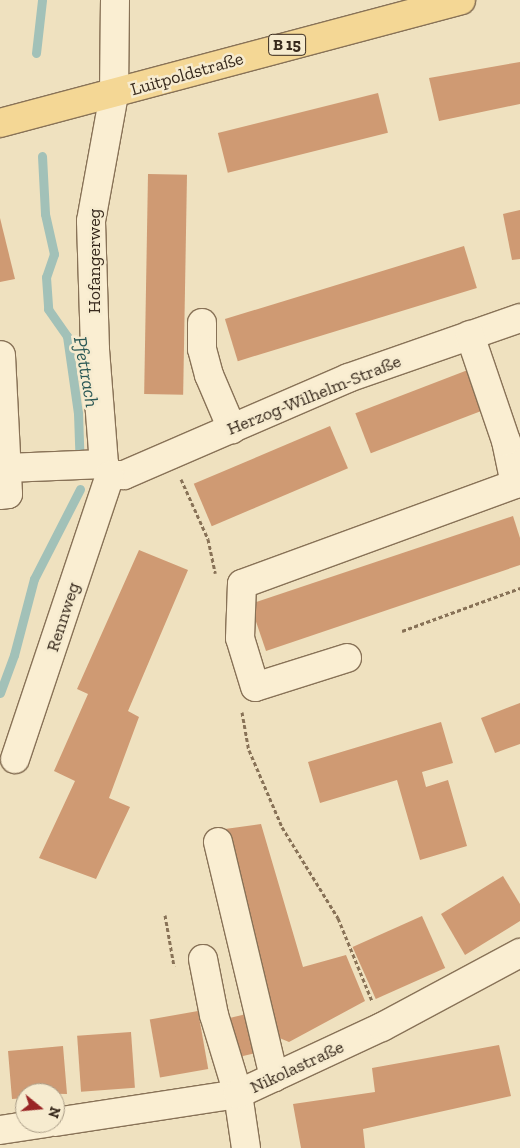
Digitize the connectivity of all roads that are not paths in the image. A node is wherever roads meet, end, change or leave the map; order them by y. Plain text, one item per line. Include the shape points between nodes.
1 (115, 0) edge
2 (461, 0) edge
3 (114, 96) junction
4 (0, 123) edge
5 (520, 318) edge
6 (202, 323) dead end
7 (470, 335) junction
8 (2, 354) dead end
9 (232, 429) junction
10 (7, 468) junction
11 (107, 469) junction
12 (0, 495) edge
13 (347, 658) dead end
14 (15, 759) dead end
15 (218, 842) dead end
16 (520, 953) edge
17 (203, 959) dead end
18 (274, 1077) junction
19 (238, 1094) junction
20 (65, 1120) edge
21 (15, 1132) edge
22 (2, 1136) edge
23 (246, 1148) edge

1 - 3 street, Hofangerweg
2 - 3 main road, Luitpoldstraße / B 15 via 327,33
3 - 4 main road, Luitpoldstraße / B 15
3 - 11 street, Hofangerweg via 91,221
5 - 7 street, Herzog-Wilhelm-Straße
6 - 9 street via 202,349 209,375
7 - 9 street, Herzog-Wilhelm-Straße via 348,378
7 - 13 street via 506,441 515,484 242,584 240,638 255,687
8 - 10 street
9 - 11 street, Herzog-Wilhelm-Straße via 124,475
10 - 11 street
10 - 12 street via 8,494
11 - 14 street, Rennweg
15 - 18 street
16 - 18 street, Nikolastraße via 382,1027
17 - 19 street via 214,1015
18 - 19 street, Nikolastraße
19 - 20 street, Nikolastraße
19 - 23 street
21 - 22 street

